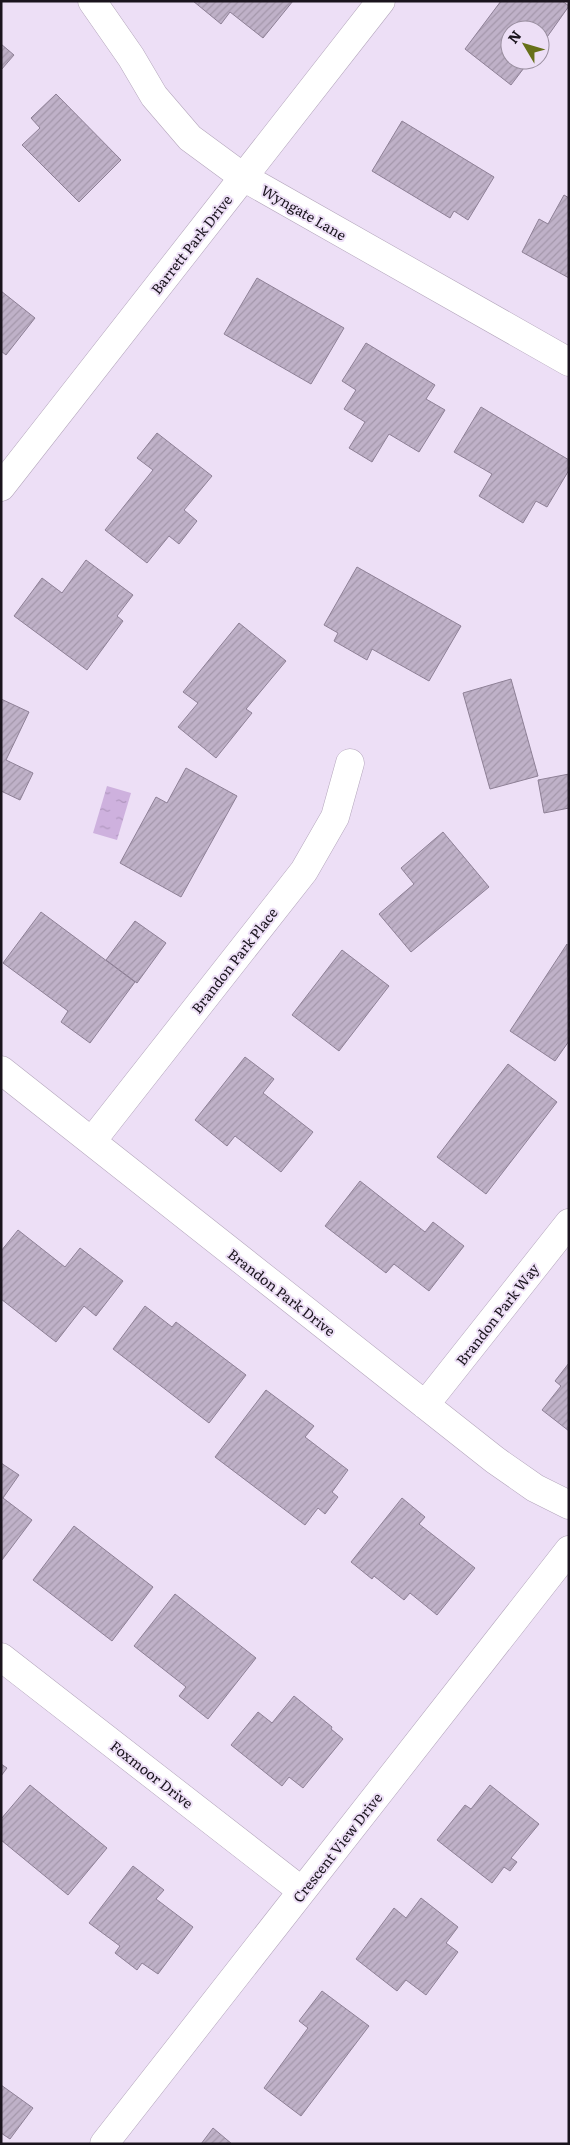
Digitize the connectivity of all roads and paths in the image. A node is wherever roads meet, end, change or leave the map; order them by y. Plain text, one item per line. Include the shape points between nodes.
1 (92, 1) edge
2 (381, 1) edge
3 (243, 177) junction
4 (569, 362) edge
5 (5, 476) edge
6 (350, 763) dead end
7 (1, 1070) edge
8 (92, 1141) junction
9 (569, 1222) edge
10 (425, 1405) junction
11 (569, 1505) edge
12 (569, 1550) edge
13 (1, 1657) edge
14 (302, 1891) junction
15 (104, 2144) edge

1 - 3 street, Wyngate Lane via 154,96 190,138
2 - 3 street, Barrett Park Drive
3 - 4 street, Wyngate Lane
3 - 5 street, Barrett Park Drive
6 - 8 street, Brandon Park Place via 335,817 304,871
7 - 8 street, Brandon Park Drive
8 - 10 street, Brandon Park Drive
9 - 10 street, Brandon Park Way
10 - 11 street, Brandon Park Drive via 535,1488
12 - 14 street, Crescent View Drive
13 - 14 street, Foxmoor Drive
14 - 15 street, Crescent View Drive

